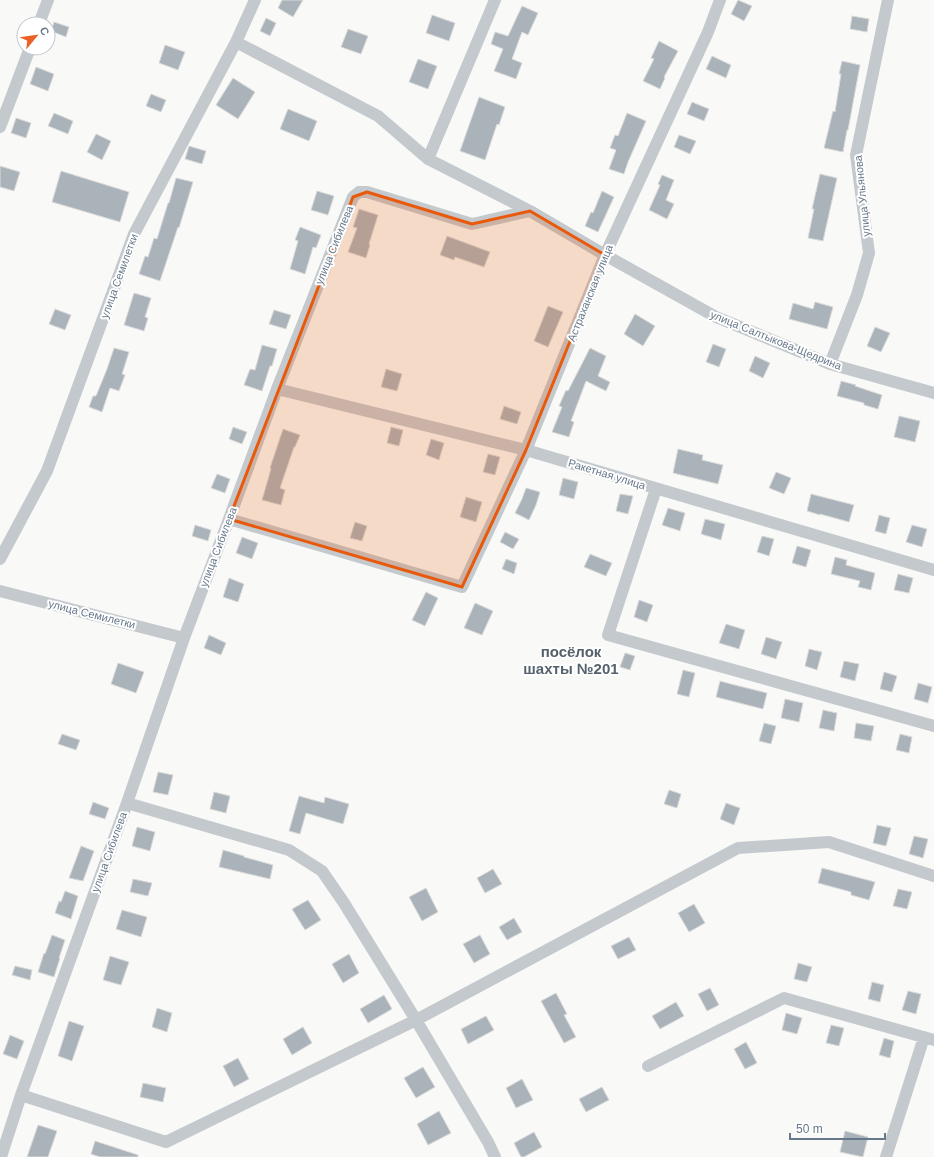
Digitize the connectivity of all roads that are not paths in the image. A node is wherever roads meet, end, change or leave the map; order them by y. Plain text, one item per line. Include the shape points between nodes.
1 (48, 0) edge
2 (255, 0) edge
3 (495, 0) edge
4 (720, 0) edge
5 (888, 0) edge
6 (42, 16) edge
7 (236, 42) junction
8 (27, 56) edge
9 (0, 127) edge
10 (428, 159) junction
11 (530, 211) junction
12 (605, 255) junction
13 (830, 364) junction
14 (277, 389) junction
15 (934, 393) edge
16 (526, 450) junction
17 (656, 489) junction
18 (229, 519) junction
19 (0, 559) edge
20 (934, 570) edge
21 (0, 591) edge
22 (184, 638) junction
23 (934, 726) edge
24 (127, 803) junction
25 (934, 876) edge
26 (416, 1020) junction
27 (929, 1039) edge
28 (648, 1066) dead end
29 (21, 1095) junction
30 (2, 1157) edge
31 (495, 1157) edge
32 (886, 1157) edge

1 - 6 street
2 - 7 street, улица Семилетки
3 - 10 street
4 - 12 street, Астраханская улица via 708,32
5 - 13 street, улица Ульянова via 856,155 868,253 857,295
7 - 10 street via 378,116
7 - 19 street, улица Семилетки via 134,234 47,471
8 - 9 street
10 - 11 street
11 - 12 street
11 - 14 street, улица Сибилева via 472,224 367,192 359,192 353,197
12 - 13 street, улица Салтыкова-Щедрина via 716,317
12 - 16 street, Астраханская улица
13 - 15 street, улица Салтыкова-Щедрина
14 - 16 street, Ракетная улица
14 - 18 street, улица Сибилева
16 - 17 street, Ракетная улица
16 - 18 street, Астраханская улица via 462,586
17 - 20 street, Ракетная улица
17 - 23 street via 608,635
18 - 22 street, улица Сибилева
21 - 22 street, улица Семилетки
22 - 24 street, улица Сибилева
24 - 26 street via 288,850 322,871
24 - 29 street, улица Сибилева
25 - 26 street via 829,842 738,848
26 - 29 street via 166,1142
26 - 31 street
27 - 28 street via 784,998
27 - 32 street
29 - 30 street, улица Сибилева

